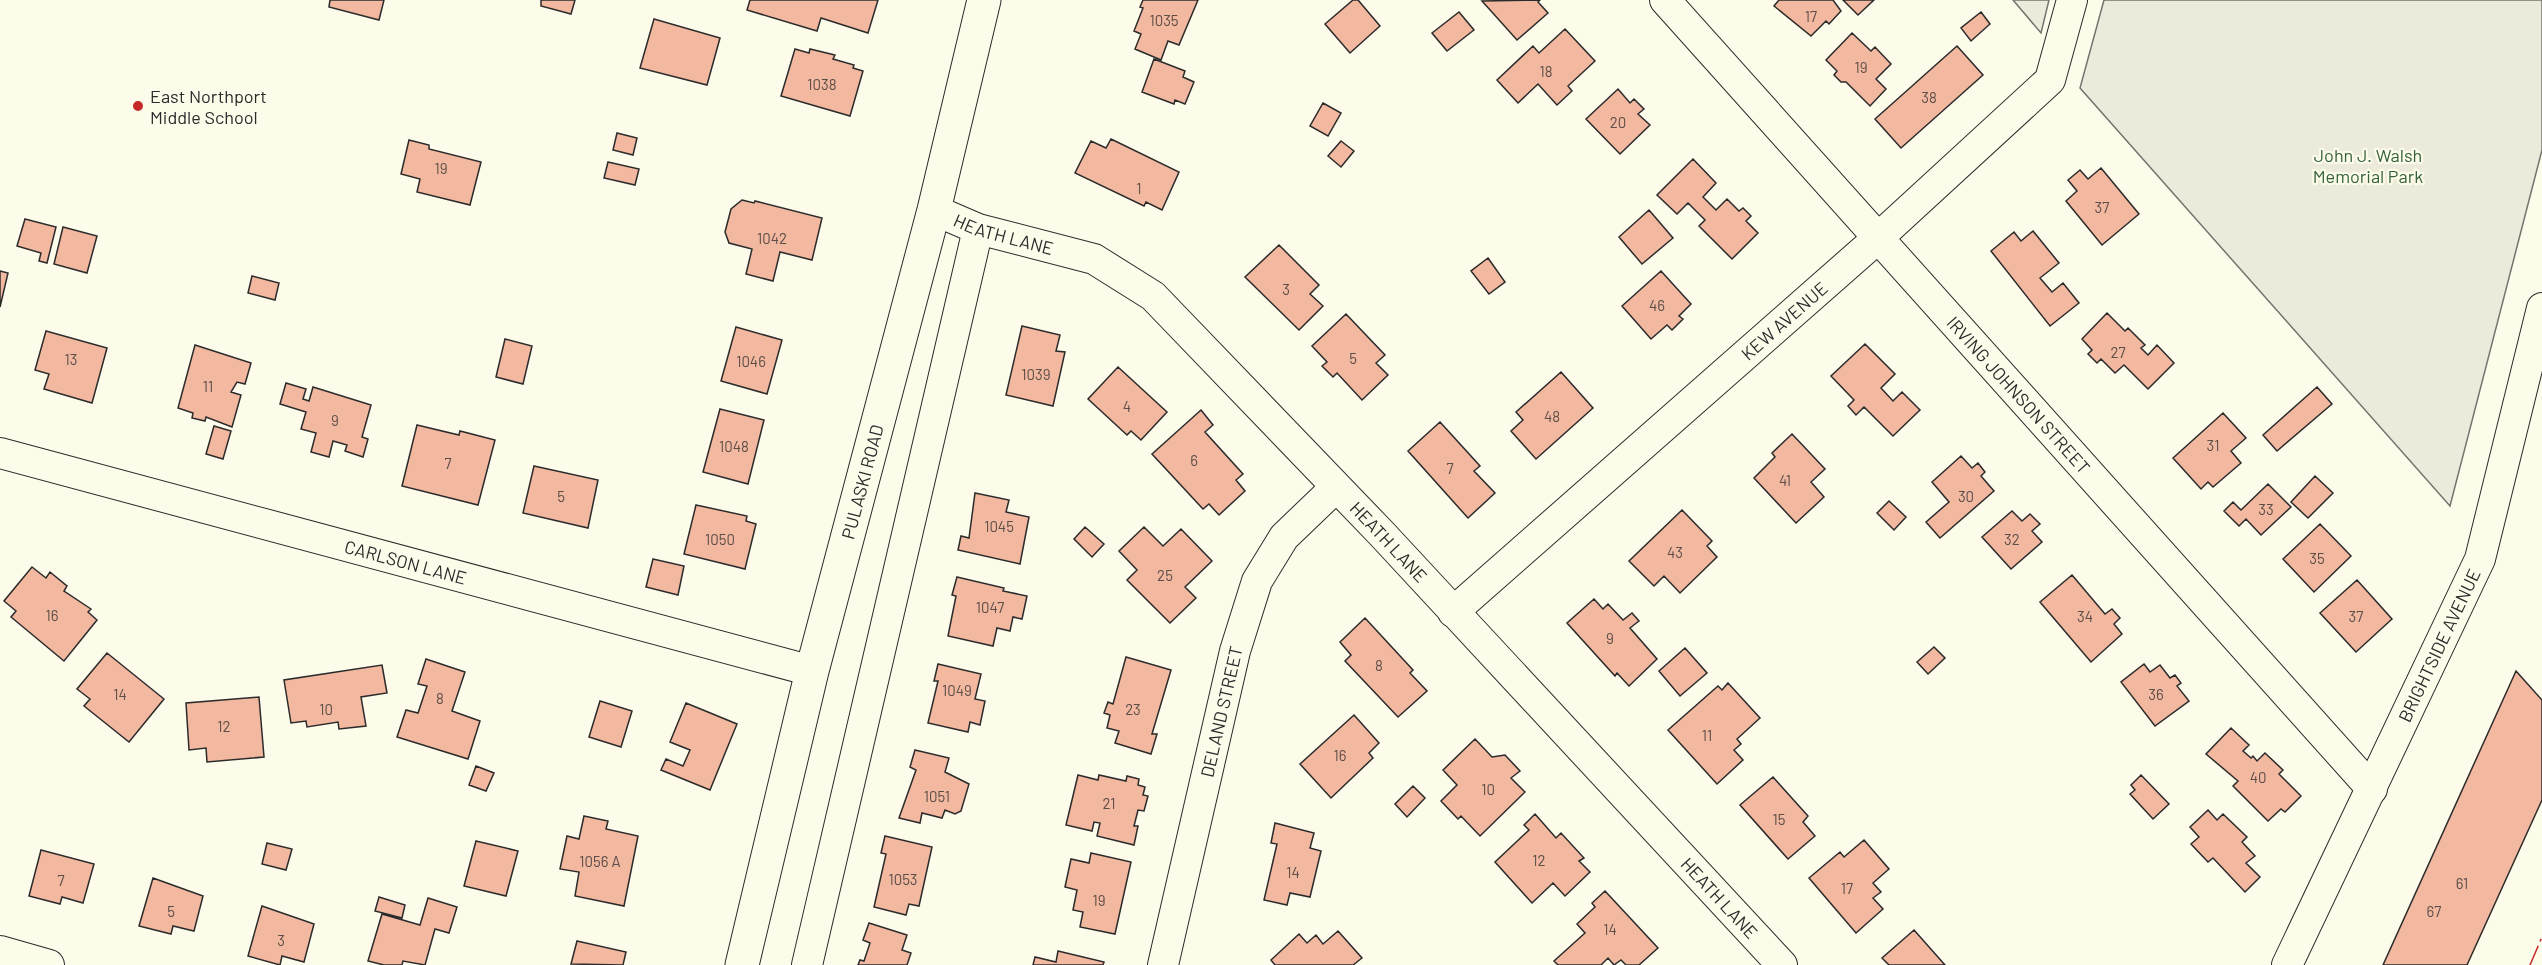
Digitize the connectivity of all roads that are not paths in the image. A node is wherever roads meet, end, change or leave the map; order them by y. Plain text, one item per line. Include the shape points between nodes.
1 (984, 0) edge
2 (1665, 0) edge
3 (2072, 0) edge
4 (934, 210) junction
5 (978, 229) junction
6 (1878, 238) junction
7 (2542, 308) edge
8 (0, 453) edge
9 (1335, 488) junction
10 (1453, 612) junction
11 (812, 671) junction
12 (2372, 789) junction
13 (0, 951) edge
14 (1169, 962) edge
15 (49, 965) edge
16 (742, 965) edge
17 (807, 965) edge
18 (1782, 965) edge
19 (2287, 965) edge

1 - 4 main road, PULASKI ROAD
2 - 6 street, IRVING JOHNSON STREET
3 - 6 street, KEW AVENUE via 2050,80
4 - 5 street, HEATH LANE
4 - 11 main road, PULASKI ROAD
5 - 9 street, HEATH LANE via 1094,259 1153,296
5 - 17 street
6 - 10 street, KEW AVENUE
6 - 12 street, IRVING JOHNSON STREET
7 - 12 street, BRIGHTSIDE AVENUE via 2480,559
8 - 11 street, CARLSON LANE
9 - 10 street, HEATH LANE
9 - 14 street, DELAND STREET via 1284,537 1257,581 1235,651
10 - 18 street, HEATH LANE
11 - 16 main road, PULASKI ROAD
12 - 19 street, BRIGHTSIDE AVENUE
13 - 15 street

